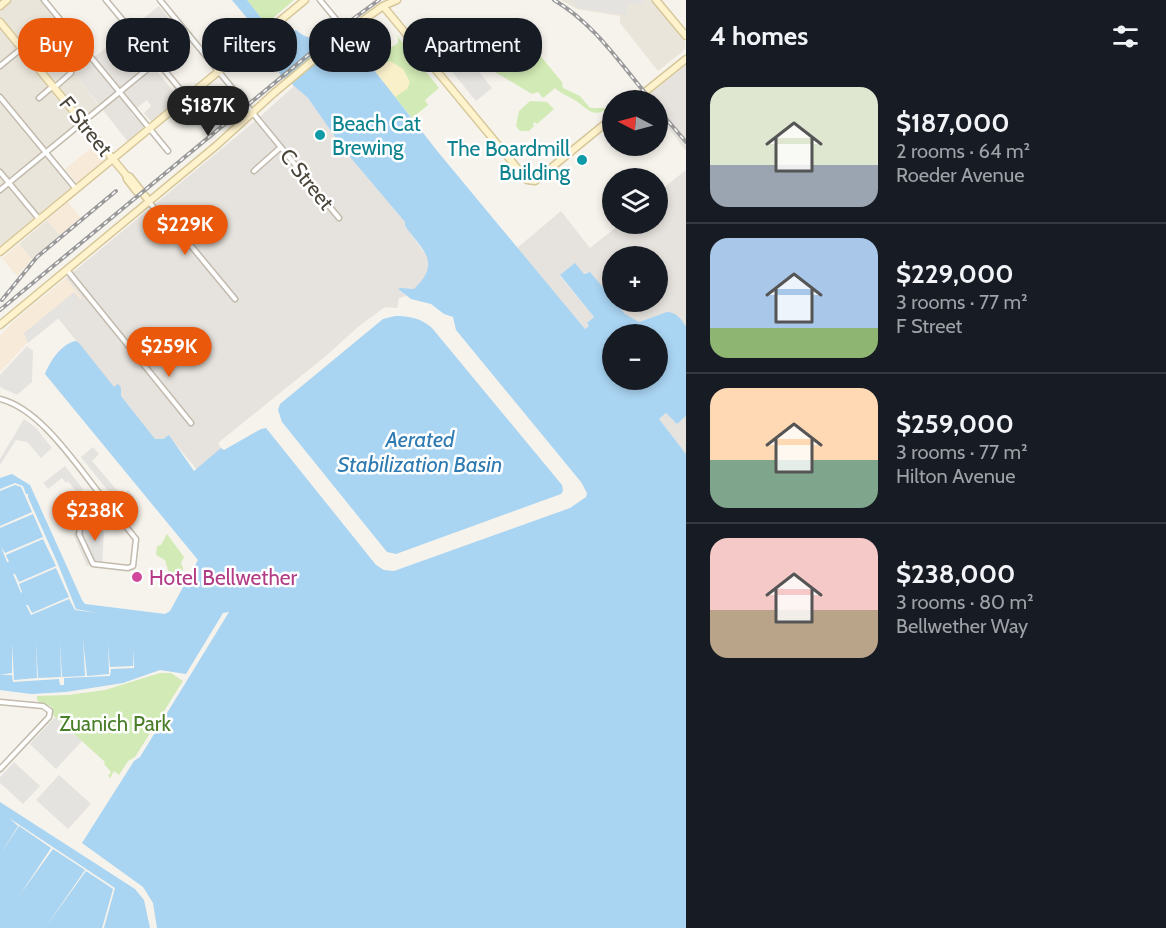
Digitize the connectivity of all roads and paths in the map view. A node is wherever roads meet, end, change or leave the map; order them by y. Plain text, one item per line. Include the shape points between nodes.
1 (7, 0) edge
2 (44, 0) edge
3 (106, 0) edge
4 (160, 0) edge
5 (305, 0) edge
6 (320, 0) edge
7 (397, 0) edge
8 (658, 2) edge
9 (386, 5) junction
10 (0, 6) edge
11 (59, 18) edge
12 (121, 18) edge
13 (175, 18) edge
14 (284, 18) edge
15 (333, 18) edge
16 (369, 18) edge
17 (0, 22) edge
18 (190, 36) edge
19 (686, 36) edge
20 (18, 44) edge
21 (202, 51) edge
22 (18, 52) edge
23 (686, 59) edge
24 (94, 61) edge
25 (309, 64) edge
26 (0, 66) edge
27 (41, 72) edge
28 (144, 72) edge
29 (166, 72) edge
30 (219, 72) joint
31 (71, 73) dead end
32 (54, 87) junction
33 (647, 90) edge
34 (119, 92) junction
35 (0, 97) edge
36 (39, 98) dead end
37 (187, 98) junction
38 (254, 114) junction
39 (205, 120) dead end
40 (83, 122) junction
41 (602, 126) edge
42 (149, 129) junction
43 (280, 147) junction
44 (168, 151) dead end
45 (46, 153) junction
46 (112, 159) junction
47 (254, 171) dead end
48 (0, 172) edge
49 (9, 183) junction
50 (76, 189) junction
51 (0, 190) edge
52 (149, 201) junction
53 (339, 218) dead end
54 (39, 220) junction
55 (1, 249) edge
56 (67, 269) junction
57 (235, 299) dead end
58 (0, 326) edge
59 (0, 398) edge
60 (191, 423) dead end
61 (106, 503) junction
62 (0, 702) edge
63 (0, 769) edge

1 - 10 street
2 - 11 street
3 - 12 street
4 - 13 street, C Street
5 - 14 street
6 - 15 street
7 - 9 street
8 - 19 street
9 - 16 street
9 - 41 street via 527,180 532,181
17 - 20 street, F Street
18 - 21 street, C Street
22 - 26 street
23 - 33 street
24 - 34 street
25 - 38 street
27 - 32 street, F Street
28 - 34 street
29 - 37 street
30 - 37 street
30 - 38 street, C Street
31 - 32 street
32 - 36 street
32 - 40 street, F Street
34 - 40 street
34 - 42 street
35 - 45 street
37 - 39 street
37 - 42 street
38 - 43 street, C Street
38 - 52 street
40 - 45 street
40 - 46 street, F Street
42 - 44 street
42 - 46 street
43 - 47 street
43 - 53 street, C Street
45 - 49 street
45 - 50 street
46 - 50 street
46 - 52 street, F Street
48 - 49 street
49 - 51 street
49 - 54 street
50 - 54 street
52 - 56 street
52 - 57 street, F Street
54 - 55 street
56 - 58 street
56 - 60 street
59 - 61 street via 35,416
61 - 61 street via 136,539 133,566 93,564 79,534 81,524
62 - 63 street via 48,708 48,717

